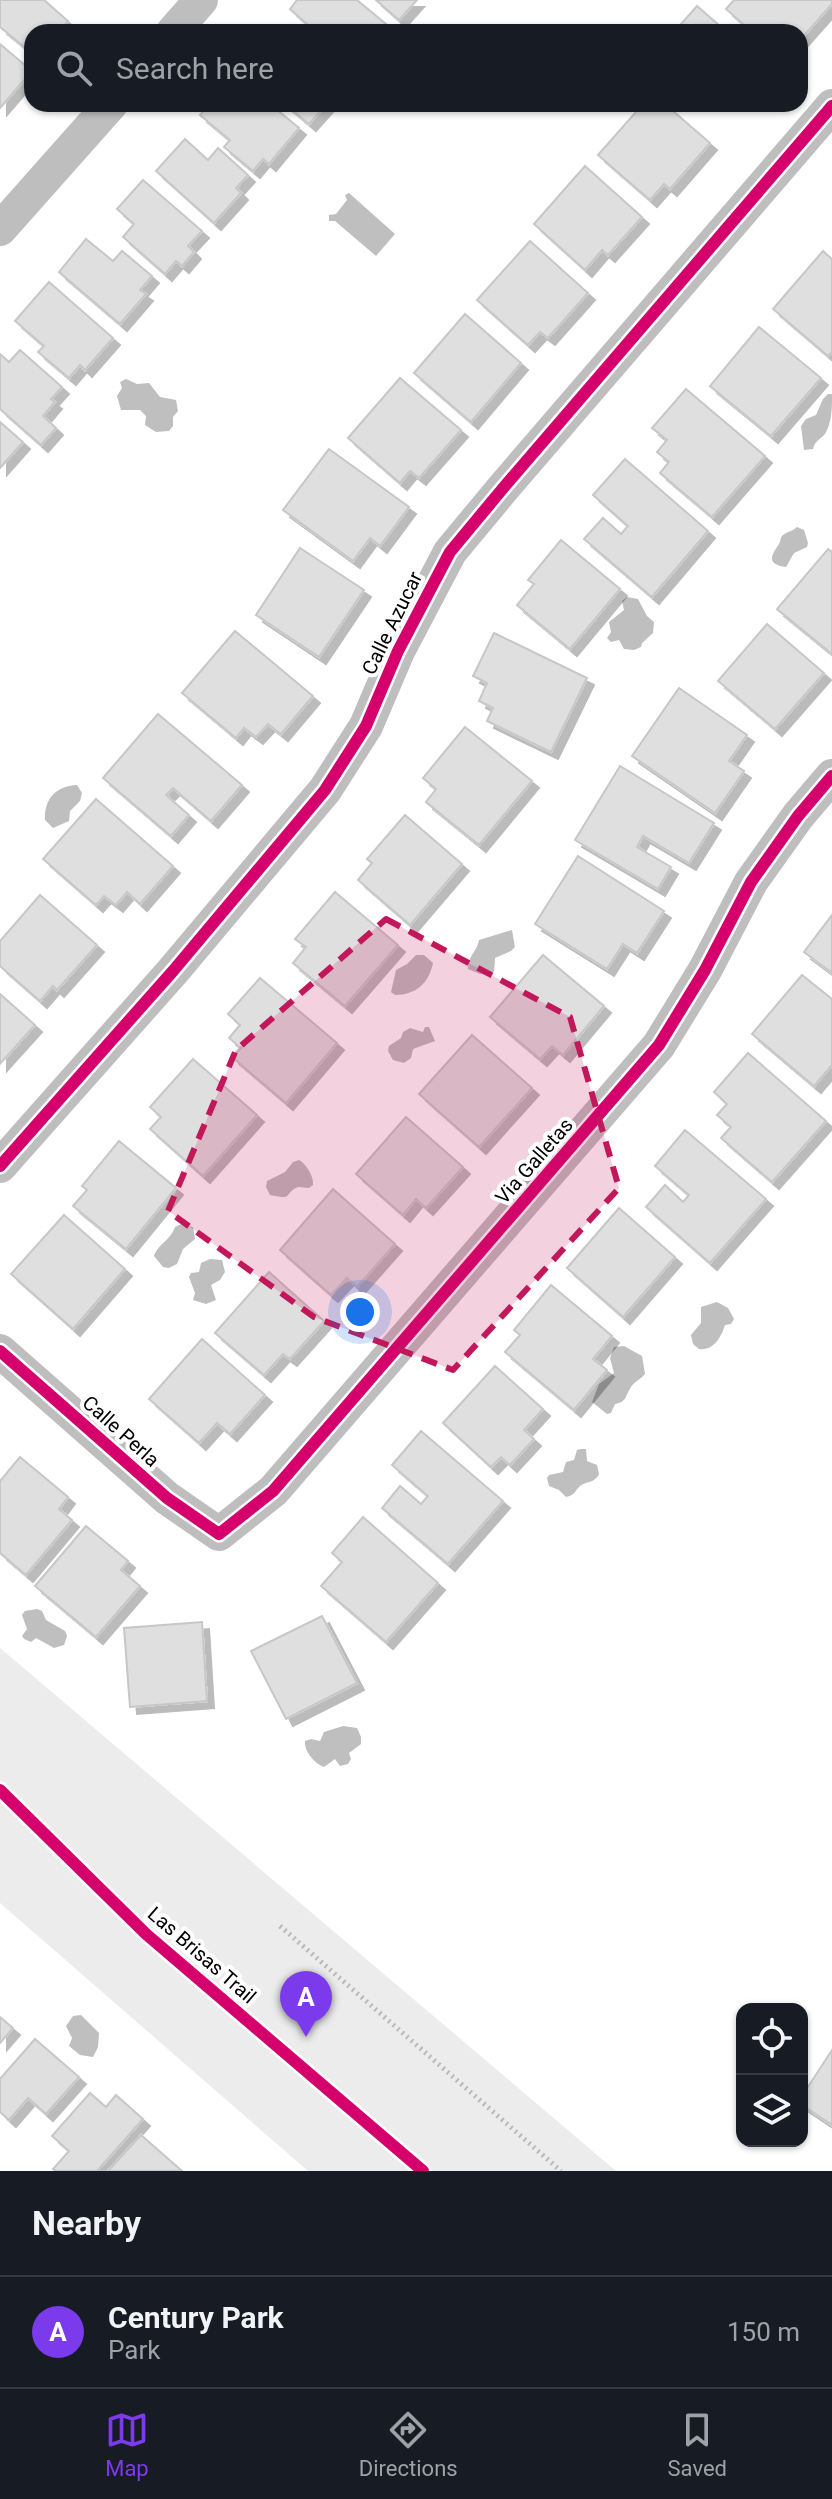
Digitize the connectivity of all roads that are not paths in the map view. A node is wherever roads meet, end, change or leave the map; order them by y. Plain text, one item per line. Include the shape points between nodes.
1 (201, 0) edge
2 (180, 24) edge
3 (832, 106) edge
4 (104, 112) edge
5 (0, 229) edge
6 (832, 776) edge
7 (0, 1166) edge
8 (0, 1351) edge
9 (219, 1534) joint

1 - 2 street
3 - 7 street, Calle Azucar via 450,552 366,726 325,790
4 - 5 street
6 - 9 street, Via Galletas via 751,882 659,1045 273,1491
8 - 9 street, Calle Perla via 167,1498

